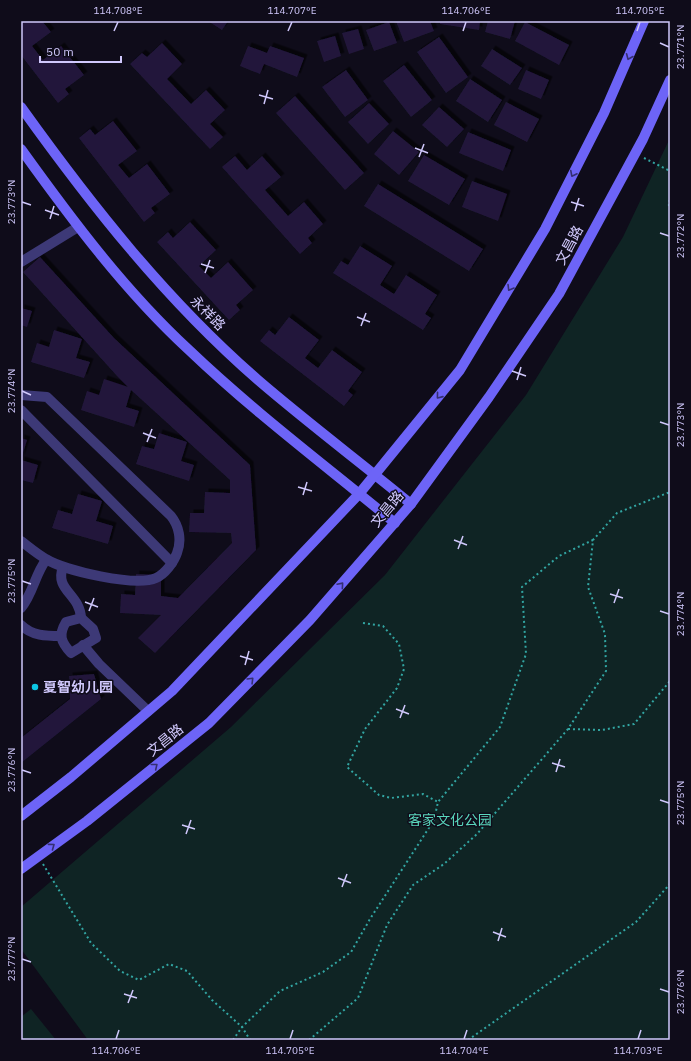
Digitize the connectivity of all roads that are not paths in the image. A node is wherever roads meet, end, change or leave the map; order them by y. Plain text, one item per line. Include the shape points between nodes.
1 (644, 21) edge
2 (670, 80) edge
3 (21, 108) edge
4 (21, 149) edge
5 (78, 227) junction
6 (21, 262) edge
7 (21, 395) edge
8 (21, 410) edge
9 (376, 475) junction
10 (359, 494) junction
11 (411, 504) junction
12 (395, 523) junction
13 (21, 541) edge
14 (46, 560) junction
15 (172, 563) junction
16 (63, 567) junction
17 (21, 608) edge
18 (81, 618) junction
19 (21, 625) edge
20 (60, 636) junction
21 (83, 645) junction
22 (148, 711) junction
23 (21, 816) edge
24 (21, 870) edge

1 -> 9 street, 文昌路 via 604,113 545,229 460,370
2 - 11 street, 文昌路 via 634,154 559,294 489,397
3 - 9 street, 永祥路 via 102,218 166,290 258,380
4 - 5 street
5 - 6 street
5 - 10 street via 118,275 188,350
7 - 15 street via 47,397 176,522 180,547
8 - 15 street
9 - 10 street, 文昌路
9 - 11 street, 永祥路
10 - 12 street
10 - 22 street, 文昌路 via 172,691
11 - 12 street, 文昌路
24 -> 12 street, 文昌路 via 87,821 209,723 310,620
13 - 14 street
14 - 16 street
14 - 17 street
15 - 16 street via 156,578 142,580 112,578
16 - 18 street via 60,575 62,584 77,601
18 - 20 street via 66,622
18 - 21 street via 93,629 96,638
19 - 20 street via 36,634
20 - 21 street via 71,653
21 - 22 street
22 - 23 street, 文昌路

